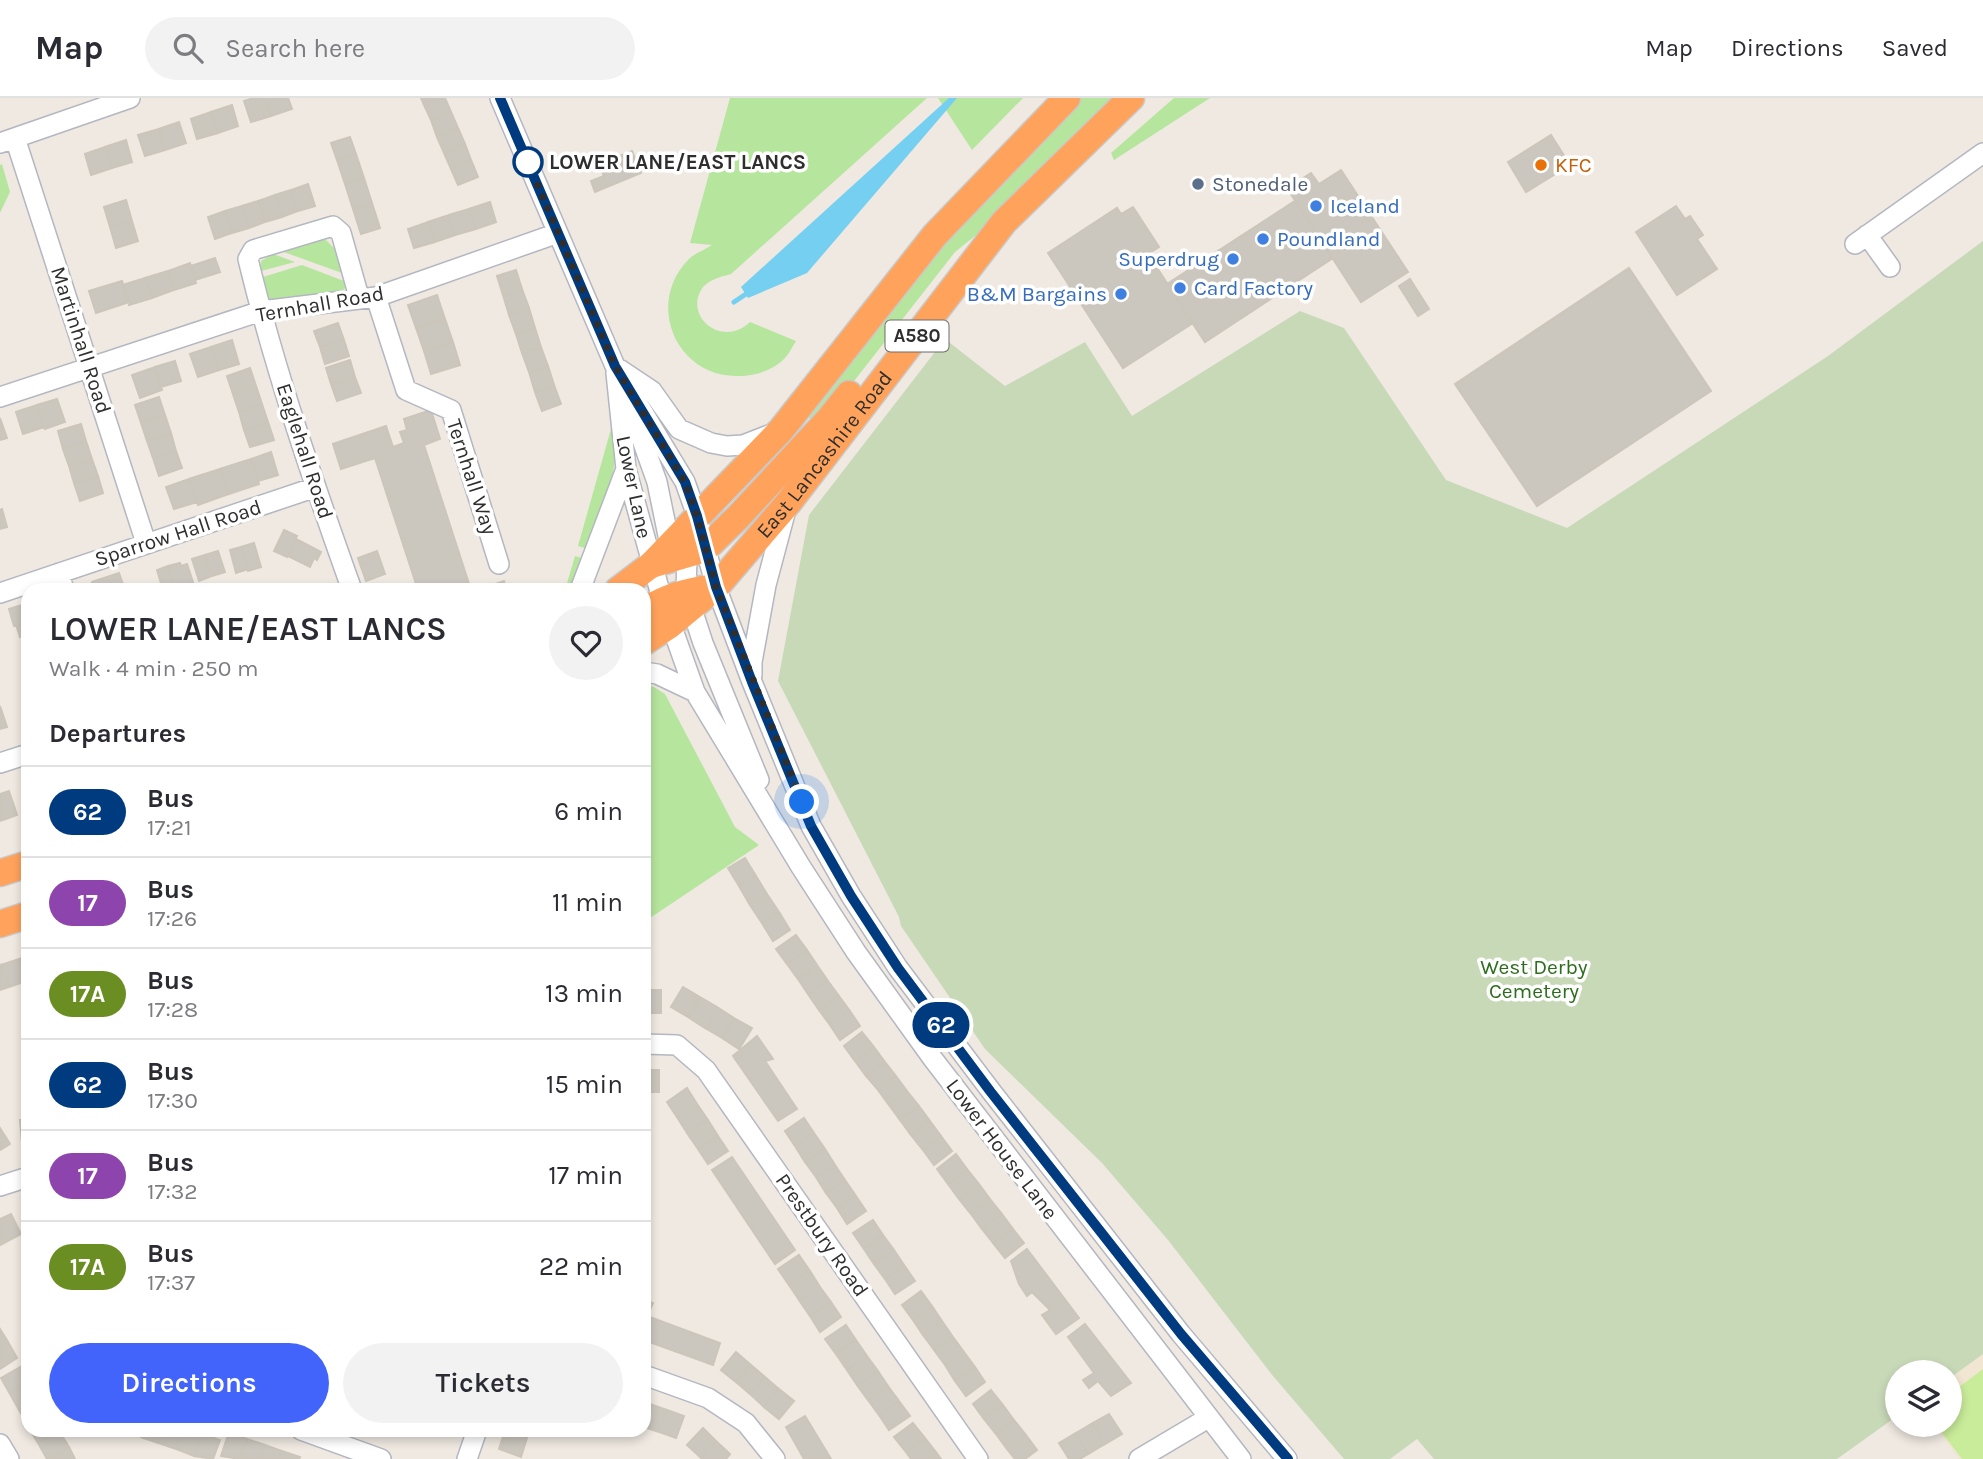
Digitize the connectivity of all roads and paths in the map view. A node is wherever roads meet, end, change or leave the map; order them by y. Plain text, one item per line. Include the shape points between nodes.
1 (130, 98) edge
2 (500, 98) edge
3 (1068, 98) edge
4 (1131, 98) edge
5 (8, 140) edge
6 (1983, 153) edge
7 (1004, 222) junction
8 (558, 233) junction
9 (1890, 267) dead end
10 (367, 297) junction
11 (261, 311) junction
12 (615, 366) junction
13 (90, 368) junction
14 (0, 397) edge
15 (781, 430) junction
16 (626, 469) junction
17 (316, 487) junction
18 (789, 502) junction
19 (697, 516) junction
20 (146, 543) junction
21 (677, 555) junction
22 (499, 564) dead end
23 (61, 581) edge
24 (350, 583) edge
25 (583, 583) edge
26 (630, 583) edge
27 (716, 587) junction
28 (21, 589) edge
29 (0, 593) edge
30 (672, 600) edge
31 (670, 625) junction
32 (651, 637) edge
33 (651, 673) edge
34 (752, 682) junction
35 (695, 692) junction
36 (21, 756) edge
37 (0, 763) edge
38 (781, 834) junction
39 (21, 866) edge
40 (0, 873) edge
41 (21, 917) edge
42 (0, 924) edge
43 (651, 1044) edge
44 (21, 1179) edge
45 (0, 1186) edge
46 (651, 1378) edge
47 (1208, 1418) junction
48 (320, 1437) edge
49 (475, 1437) edge
50 (0, 1444) edge
51 (9, 1459) edge
52 (380, 1459) edge
53 (467, 1459) edge
54 (775, 1459) edge
55 (978, 1459) edge
56 (1139, 1459) edge
57 (1241, 1459) edge
58 (1287, 1459) edge

1 - 5 street
2 - 8 street, Lower Lane
3 - 15 highway, A580 via 935,235
4 - 7 highway, East Lancashire Road / A580
5 - 13 street, Martinhall Road
6 - 9 street via 1861,239
7 - 18 highway, East Lancashire Road / A580
7 - 21 highway via 948,266 830,419 731,525
8 - 10 street, Ternhall Road
8 - 12 street, Lower Lane
10 - 11 street, Ternhall Road
10 - 11 street, Ternhall Way via 341,233 333,226 253,250 248,259
10 - 22 street, Ternhall Way via 406,390 451,410
11 - 13 street, Ternhall Road
11 - 17 street, Eaglehall Road
12 - 15 street via 652,391 679,429 711,443 743,444
12 - 16 street, Lower Lane
12 - 19 street, Lower Lane via 685,482
12 - 21 street via 657,482
13 - 14 street, Ternhall Road
13 - 20 street, Martinhall Road
15 - 19 highway, A580
16 - 21 street, Lower Lane
16 - 25 street
17 - 20 street, Sparrow Hall Road
17 - 24 street, Eaglehall Road
18 - 27 highway, East Lancashire Road / A580
18 - 34 street via 766,585
19 - 21 highway, A580
20 - 23 street, Sparrow Hall Road
21 - 26 highway, A580
21 - 27 street, Lower House Lane
21 - 30 street
21 - 30 street
27 - 30 highway
27 - 34 street, Lower House Lane
28 - 29 street, Sparrow Hall Road
30 - 31 highway
30 - 38 street via 703,643
31 - 32 highway
31 - 35 street, Lower House Lane
33 - 35 street
34 - 58 street, Lower House Lane via 811,826 898,968 1172,1323
35 - 38 street, Lower House Lane
36 - 37 street
38 - 47 street, Lower House Lane via 856,952 933,1059
39 - 40 highway
41 - 42 highway
43 - 55 street, Prestbury Road via 677,1045 706,1070
44 - 45 street
46 - 54 street via 708,1398 746,1423
47 - 56 street
47 - 57 street, Lower House Lane
48 - 52 street
49 - 53 street
50 - 51 street

